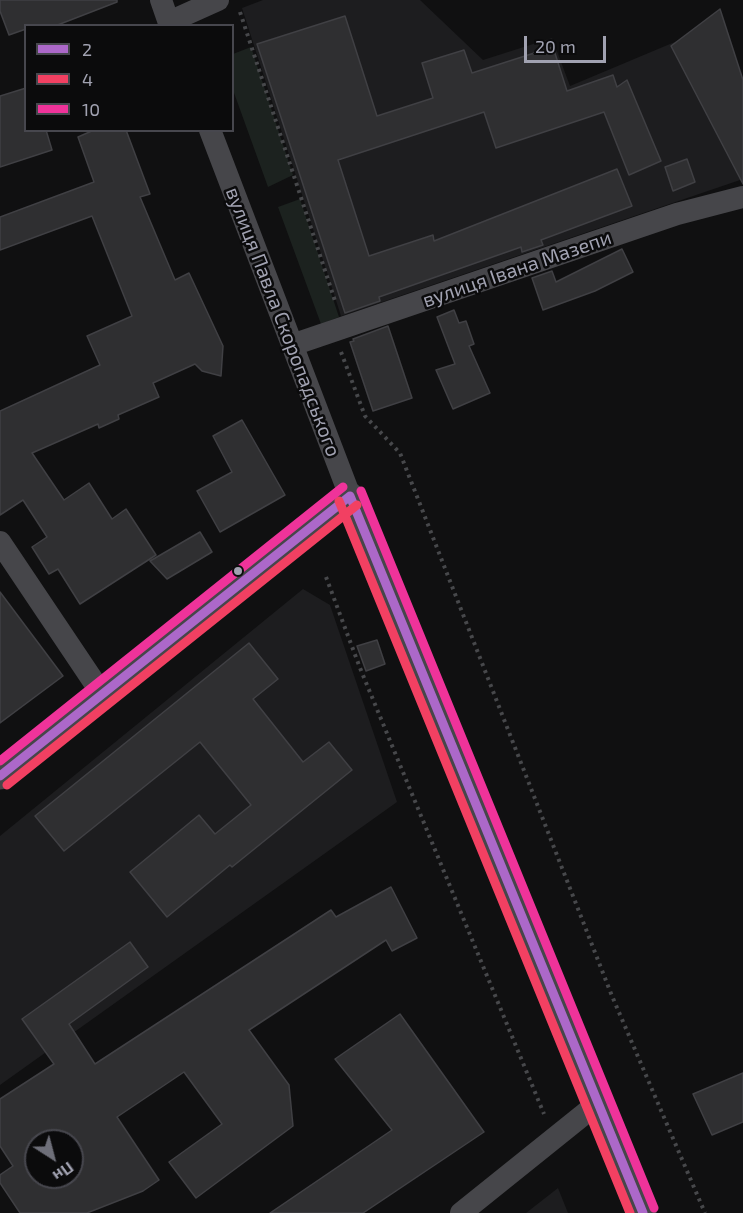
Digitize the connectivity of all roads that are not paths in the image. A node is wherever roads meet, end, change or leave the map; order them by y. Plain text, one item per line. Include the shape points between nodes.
1 (161, 0) edge
2 (219, 0) edge
3 (170, 24) edge
4 (211, 132) edge
5 (743, 198) edge
6 (292, 345) junction
7 (350, 496) junction
8 (0, 542) edge
9 (102, 694) junction
10 (0, 776) edge
11 (598, 1103) junction
12 (461, 1213) edge
13 (643, 1213) edge

1 - 3 street
2 - 3 street
4 - 6 street, вулиця Павла Скоропадського
5 - 6 street, вулиця Івана Мазепи via 677,214
6 - 7 street, вулиця Павла Скоропадського
7 - 9 street
7 - 11 street, вулиця Павла Скоропадського
8 - 9 street
9 - 10 street
11 - 12 street
11 - 13 street, вулиця Павла Скоропадського

